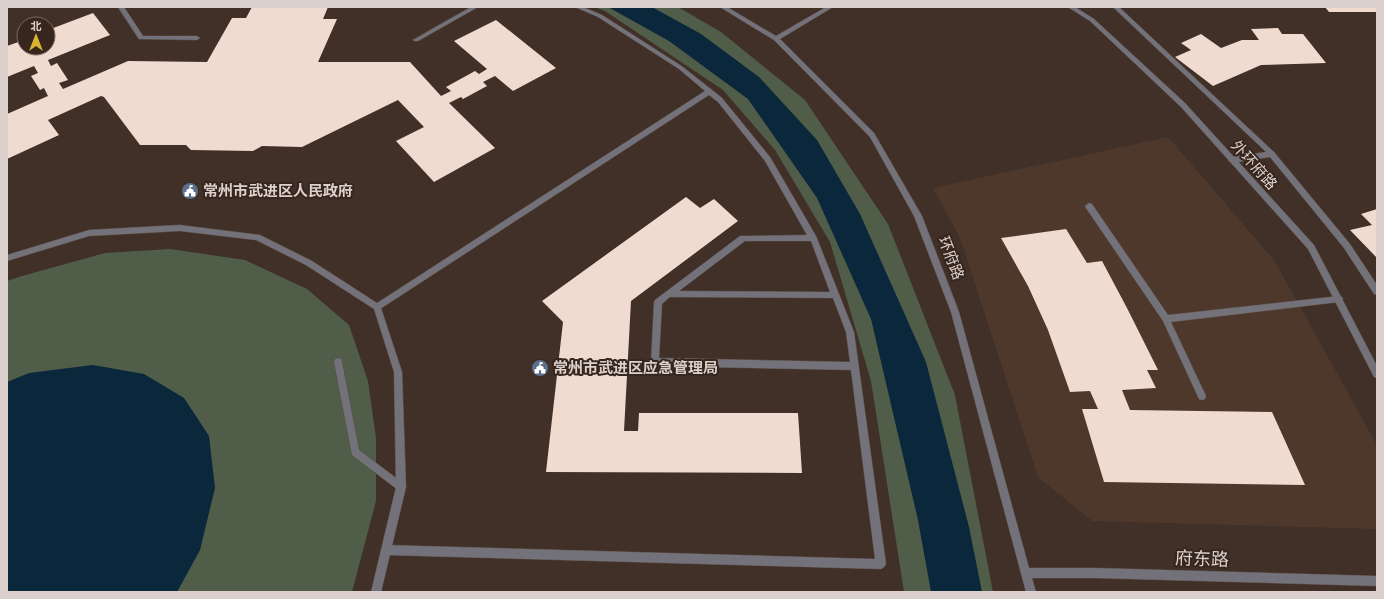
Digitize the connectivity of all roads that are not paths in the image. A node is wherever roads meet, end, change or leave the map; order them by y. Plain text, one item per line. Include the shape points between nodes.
1 (121, 7) edge
2 (474, 7) edge
3 (578, 7) edge
4 (723, 7) edge
5 (830, 7) edge
6 (1071, 7) edge
7 (1116, 7) edge
8 (197, 38) dead end
9 (776, 39) junction
10 (416, 40) dead end
11 (710, 91) junction
12 (1272, 154) junction
13 (1232, 160) junction
14 (1089, 206) dead end
15 (813, 238) junction
16 (7, 258) edge
17 (1377, 292) edge
18 (668, 294) junction
19 (835, 295) junction
20 (1339, 299) junction
21 (377, 307) junction
22 (1166, 319) junction
23 (338, 362) dead end
24 (854, 366) junction
25 (1377, 374) edge
26 (1202, 396) dead end
27 (401, 487) junction
28 (386, 550) junction
29 (1027, 573) junction
30 (1377, 581) edge
31 (376, 592) edge
32 (1031, 592) edge

1 - 8 street via 141,38
2 - 10 street
3 - 11 street via 600,16 682,68
4 - 9 street, 环府路
5 - 9 street
6 - 13 street, 外环府路 via 1092,20 1183,105
7 - 12 street
9 - 29 street, 环府路 via 872,135 918,216 955,312
11 - 15 street via 768,159
11 - 21 street
12 - 13 street
12 - 17 street via 1347,246
13 - 20 street, 外环府路 via 1311,247
14 - 22 street
15 - 18 street via 743,238
15 - 19 street
16 - 21 street via 89,233 180,228 256,237 309,262
18 - 19 street
18 - 24 street via 658,302 655,362
19 - 24 street via 850,332
20 - 22 street
20 - 25 street, 外环府路
21 - 27 street via 398,372
22 - 26 street
23 - 27 street via 355,452
24 - 28 street via 881,564
27 - 28 street
28 - 31 street
29 - 30 street, 府东路
29 - 32 street, 环府路

